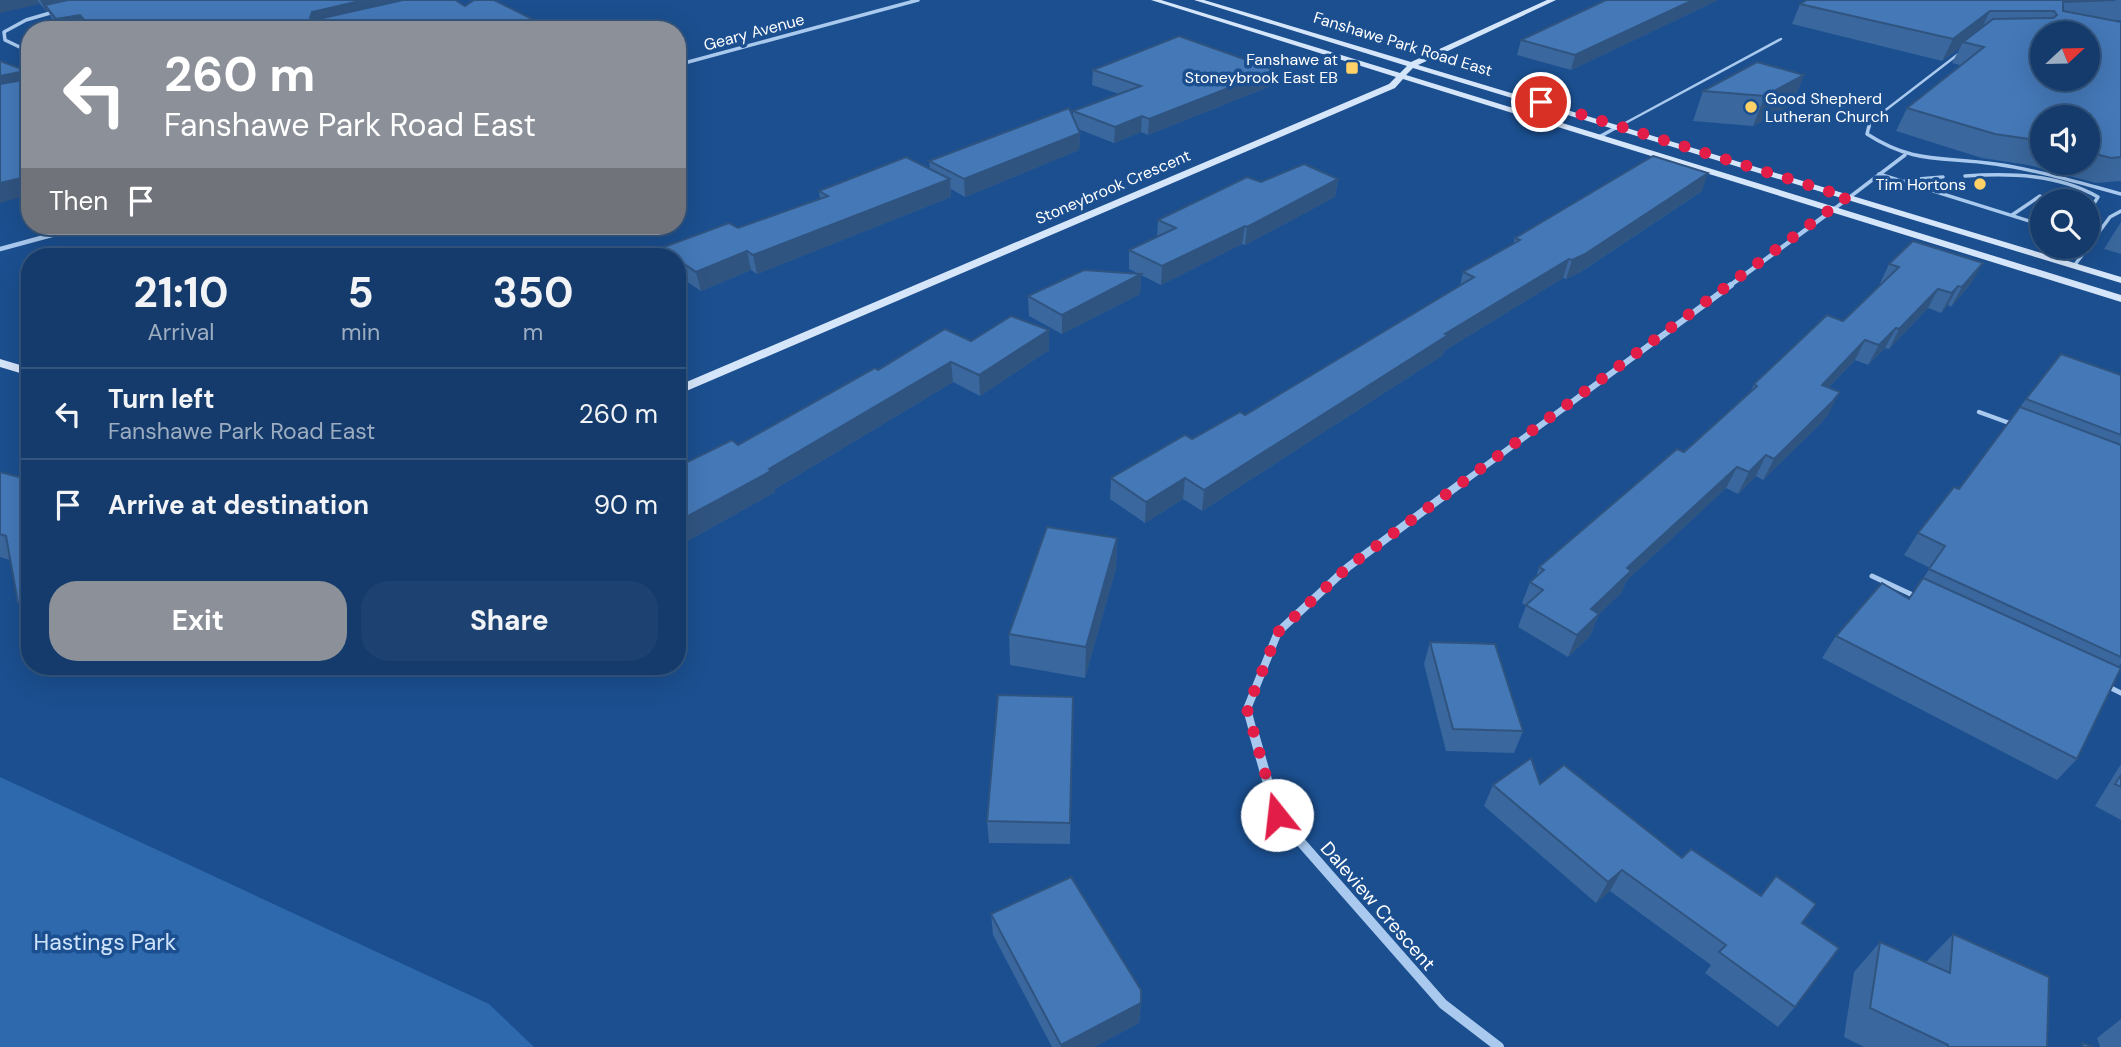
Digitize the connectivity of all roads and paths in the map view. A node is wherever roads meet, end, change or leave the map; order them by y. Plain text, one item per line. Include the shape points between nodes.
1 (918, 0) edge
2 (1154, 0) edge
3 (1197, 0) edge
4 (1553, 0) edge
5 (67, 9) edge
6 (24, 21) edge
7 (21, 23) edge
8 (1780, 39) dead end
9 (21, 48) edge
10 (1961, 51) edge
11 (686, 63) edge
12 (1413, 64) junction
13 (1404, 76) junction
14 (1617, 125) junction
15 (1599, 137) junction
16 (1905, 155) junction
17 (1879, 174) junction
18 (1965, 176) dead end
19 (1943, 177) dead end
20 (1903, 180) junction
21 (2082, 189) edge
22 (2121, 194) edge
23 (1847, 197) junction
24 (2030, 203) edge
25 (1834, 209) junction
26 (2121, 211) edge
27 (2012, 215) junction
28 (2030, 221) edge
29 (2100, 231) edge
30 (52, 235) edge
31 (0, 249) edge
32 (2079, 259) edge
33 (2074, 266) junction
34 (2121, 280) edge
35 (2121, 299) edge
36 (0, 363) edge
37 (21, 369) edge
38 (686, 387) edge
39 (1979, 412) dead end
40 (2018, 426) edge
41 (1872, 576) dead end
42 (1922, 599) edge
43 (2096, 681) edge
44 (2121, 692) edge
45 (1499, 1047) edge

1 - 11 street, Geary Avenue
2 - 13 main road, Fanshawe Park Road East
3 - 12 main road, Fanshawe Park Road East
4 - 12 main road, Stoneybrook Crescent
5 - 6 street
7 - 9 street via 4,32 5,40
8 - 14 lane
10 - 16 lane via 1870,122 1867,134 1885,148
12 - 13 main road, Stoneybrook Crescent
12 - 14 main road, Fanshawe Park Road East
13 - 15 main road, Fanshawe Park Road East
13 - 38 main road, Stoneybrook Crescent via 1392,86
14 - 15 lane
14 - 23 main road, Fanshawe Park Road East
15 - 25 main road, Fanshawe Park Road East
16 - 17 lane
16 - 22 lane via 1939,162 1992,163
17 - 20 lane
17 - 23 lane
18 - 21 lane via 2004,174
19 - 20 lane
20 - 27 lane
23 - 25 lane
23 - 33 main road, Fanshawe Park Road East
24 - 27 lane
25 - 35 main road, Fanshawe Park Road East
25 - 45 street, Daleview Crescent via 1348,567 1278,632 1247,709 1277,815 1443,1004
26 - 29 lane
27 - 28 lane
30 - 31 street
32 - 33 lane
33 - 34 main road, Fanshawe Park Road East
36 - 37 main road
39 - 40 lane
41 - 42 lane
43 - 44 lane

